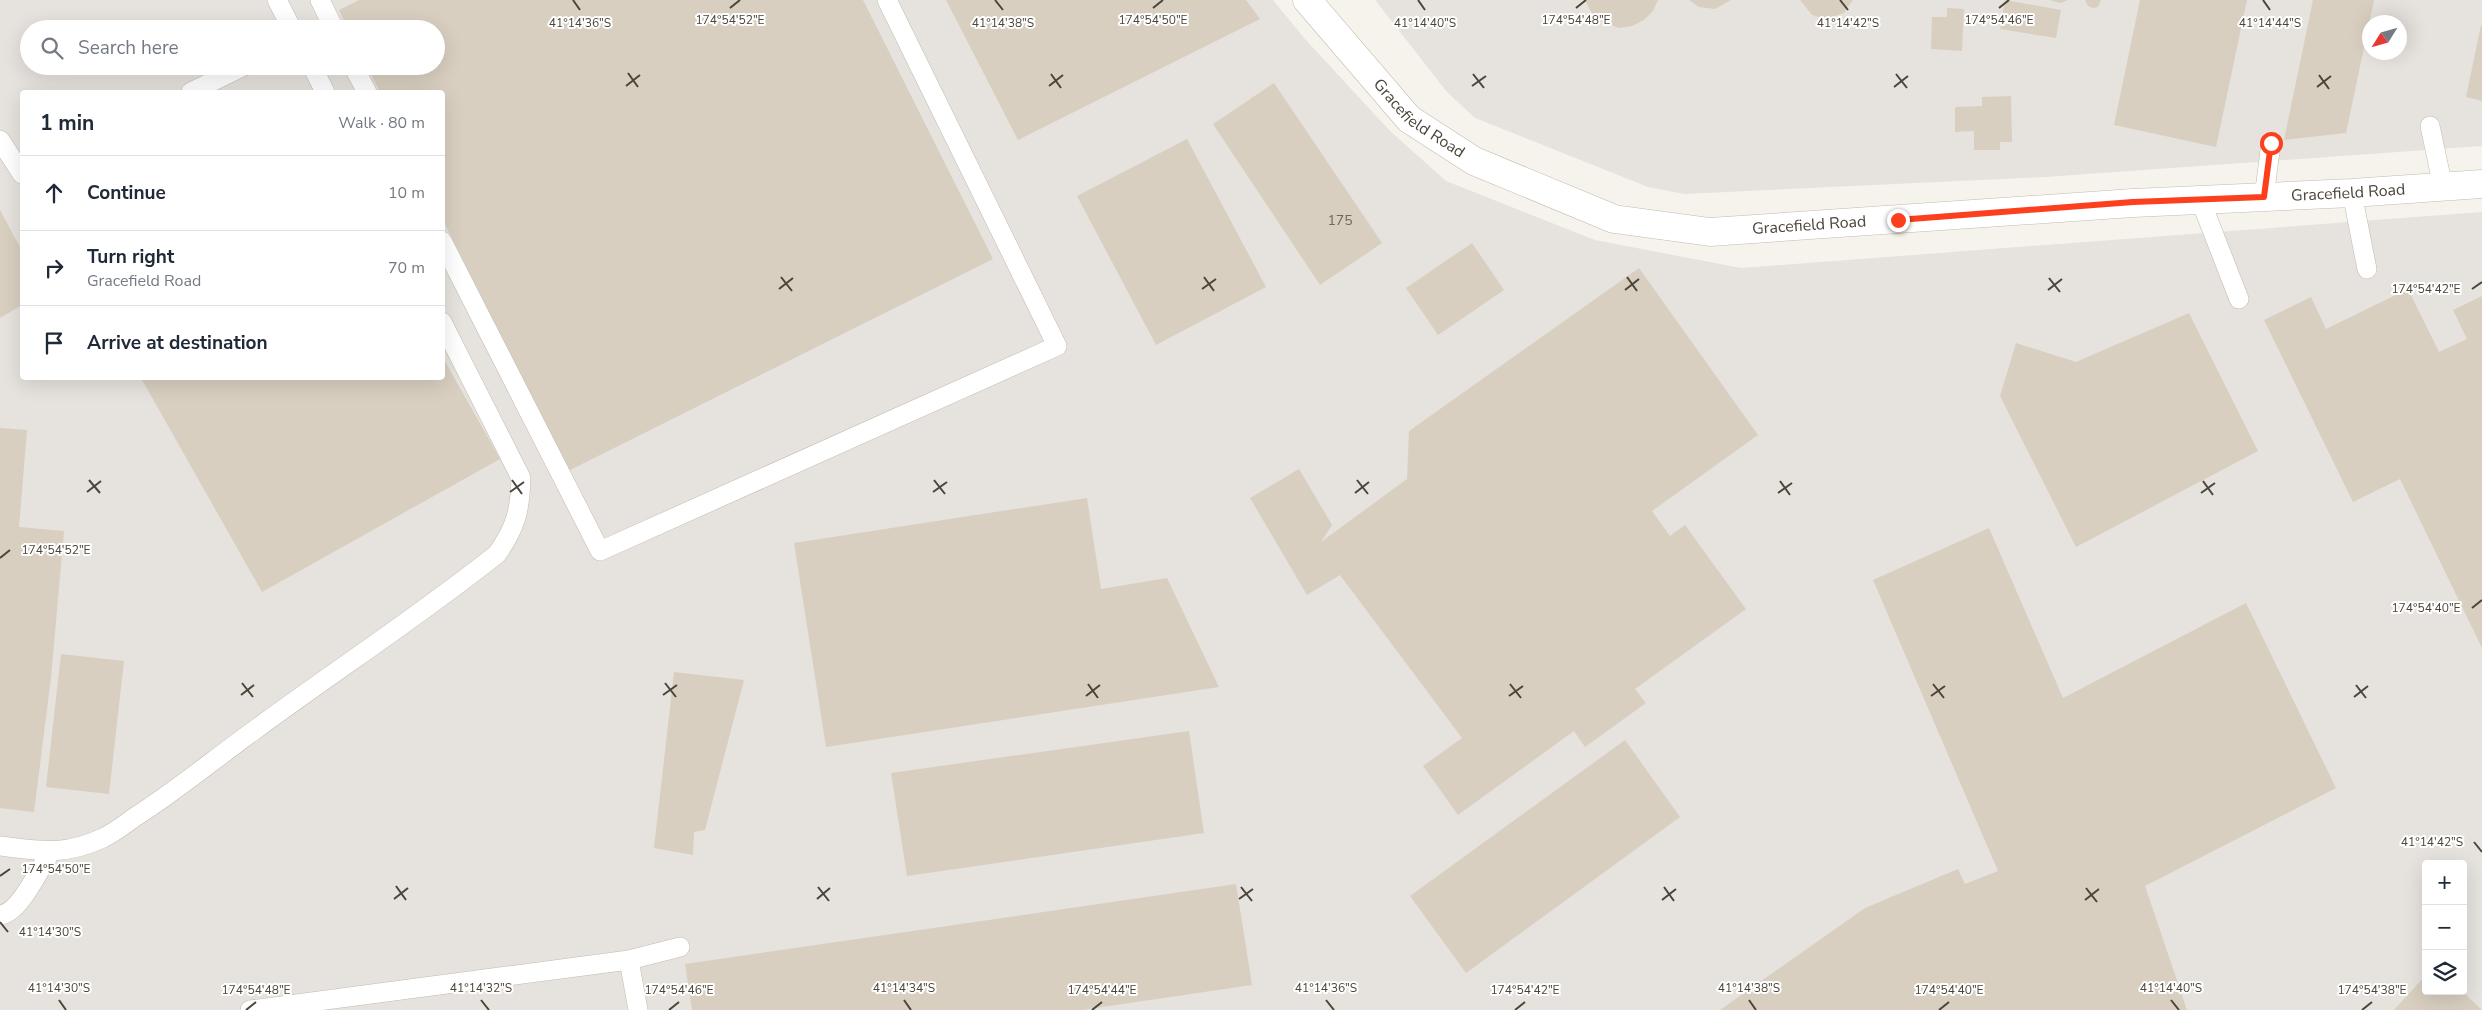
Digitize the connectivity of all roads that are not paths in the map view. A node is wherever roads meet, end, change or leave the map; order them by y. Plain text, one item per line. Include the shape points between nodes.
1 (277, 0) edge
2 (320, 0) edge
3 (887, 0) edge
4 (1307, 0) edge
5 (287, 20) edge
6 (330, 20) edge
7 (226, 75) edge
8 (316, 75) edge
9 (358, 75) edge
10 (195, 90) edge
11 (324, 90) edge
12 (366, 90) edge
13 (2430, 126) dead end
14 (0, 140) edge
15 (2271, 143) dead end
16 (20, 171) edge
17 (2482, 184) edge
18 (2443, 187) junction
19 (2352, 193) junction
20 (2264, 197) junction
21 (2200, 199) junction
22 (445, 247) edge
23 (2368, 269) dead end
24 (2240, 299) dead end
25 (445, 328) edge
26 (0, 846) edge
27 (50, 853) junction
28 (0, 915) edge
29 (680, 947) dead end
30 (629, 960) junction
31 (250, 1010) edge
32 (638, 1010) edge

1 - 5 lane
2 - 6 lane
3 - 22 lane via 1057,346 600,551
4 - 21 street, Gracefield Road via 1409,119 1474,161 1614,219 1710,232
7 - 10 lane
8 - 11 lane
9 - 12 lane
13 - 18 lane
14 - 16 lane
15 - 20 lane
17 - 18 street, Gracefield Road
18 - 19 street, Gracefield Road
19 - 20 street, Gracefield Road
19 - 23 lane
20 - 21 street, Gracefield Road
21 - 24 lane
25 - 27 lane via 521,478 516,522 497,554 168,796 104,837 73,849
26 - 27 lane
27 - 28 lane via 16,907
29 - 30 lane
30 - 31 lane
30 - 32 lane

